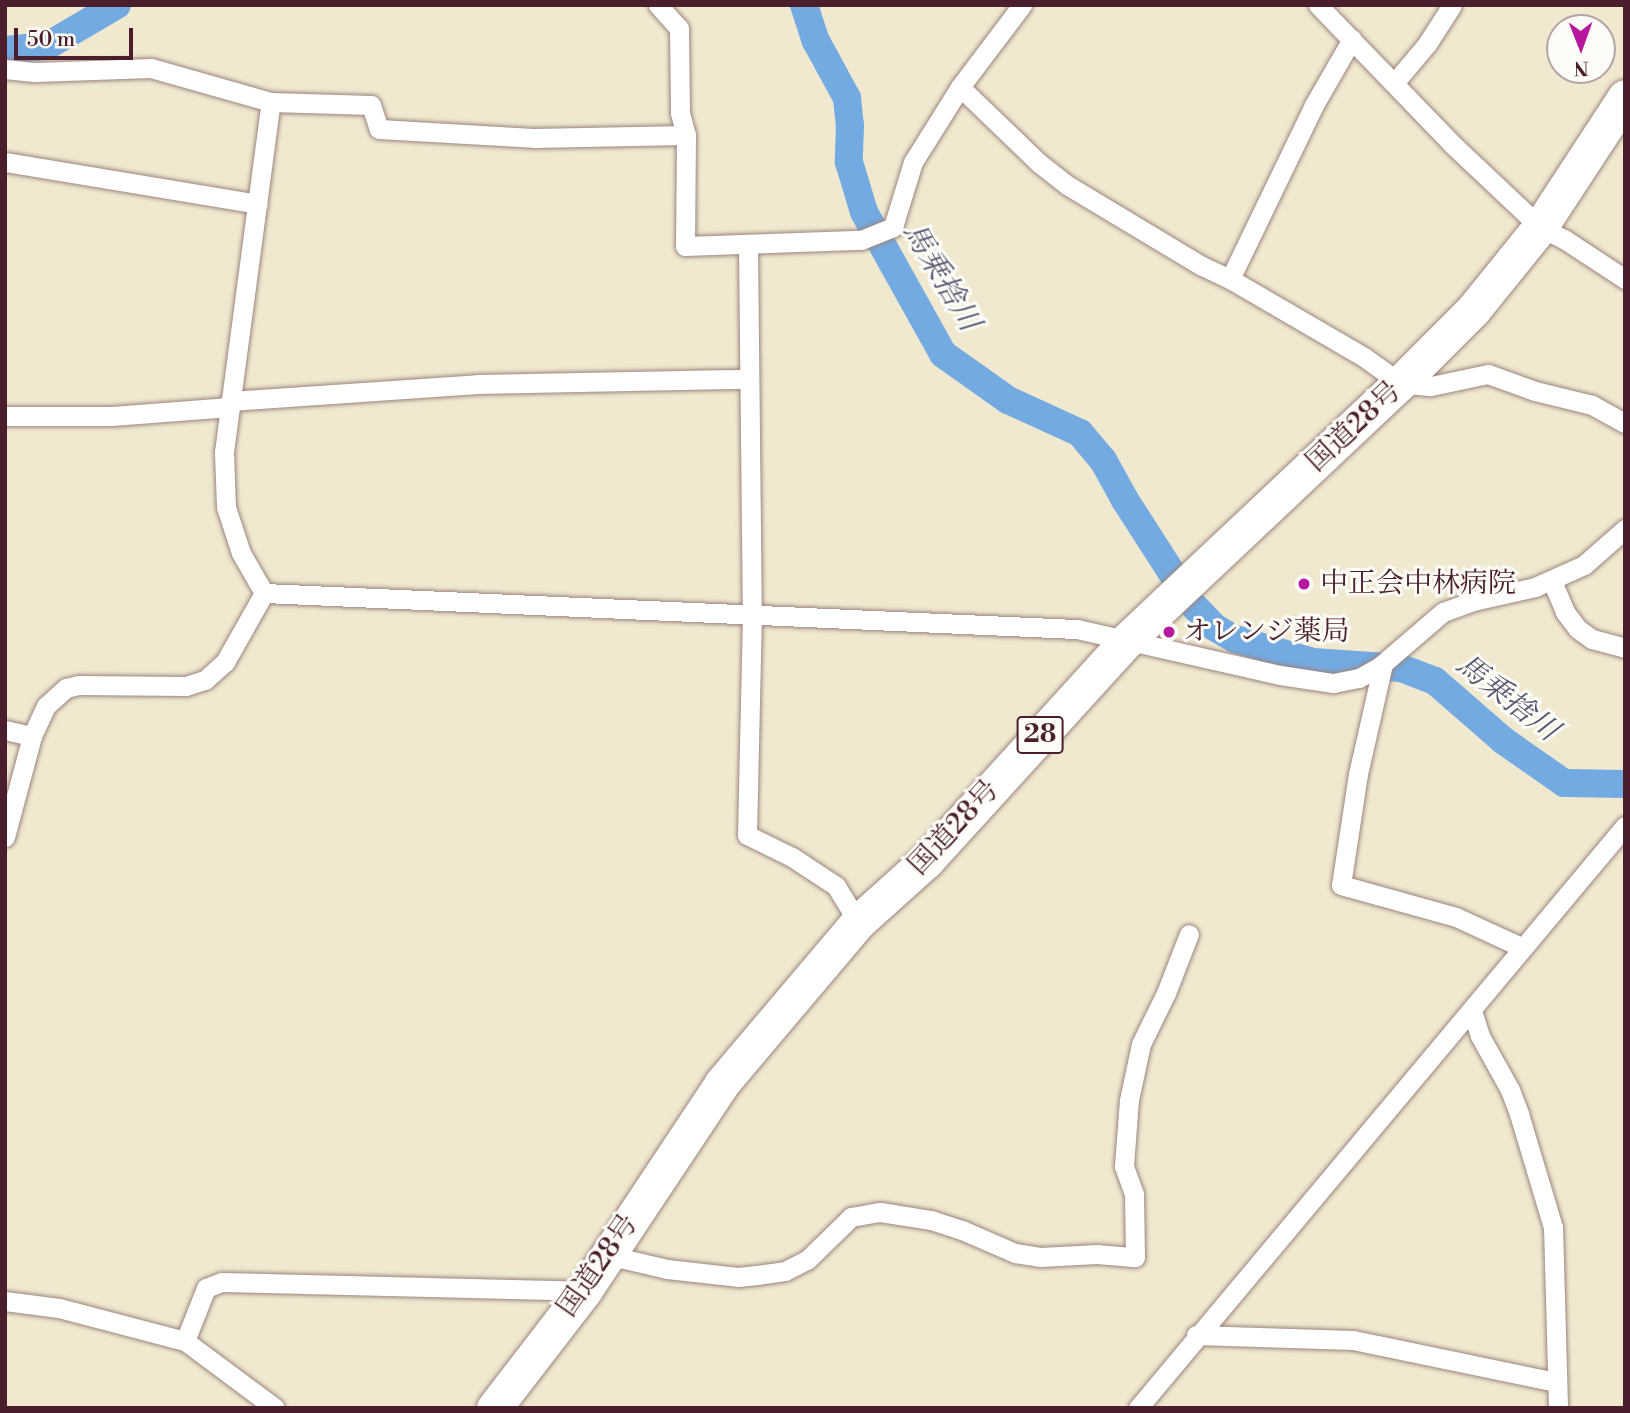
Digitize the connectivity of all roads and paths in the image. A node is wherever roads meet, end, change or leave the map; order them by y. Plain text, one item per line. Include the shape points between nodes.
1 (658, 5) edge
2 (1022, 5) edge
3 (1318, 5) edge
4 (1452, 5) edge
5 (1352, 39) junction
6 (5, 69) edge
7 (1395, 82) junction
8 (960, 87) junction
9 (1625, 97) edge
10 (271, 102) junction
11 (686, 135) junction
12 (5, 162) edge
13 (258, 204) junction
14 (1540, 228) junction
15 (748, 245) junction
16 (1230, 279) junction
17 (1625, 279) edge
18 (749, 379) junction
19 (1400, 383) junction
20 (230, 404) junction
21 (5, 416) edge
22 (1625, 423) edge
23 (1625, 529) edge
24 (1552, 580) junction
25 (264, 593) junction
26 (751, 614) junction
27 (1127, 640) junction
28 (1625, 648) edge
29 (1383, 664) junction
30 (5, 730) edge
31 (32, 736) junction
32 (1625, 826) edge
33 (5, 837) edge
34 (858, 922) junction
35 (1189, 934) dead end
36 (1521, 947) junction
37 (1472, 1012) junction
38 (607, 1255) junction
39 (584, 1291) junction
40 (5, 1301) edge
41 (1196, 1335) junction
42 (185, 1342) junction
43 (1556, 1382) junction
44 (275, 1408) edge
45 (494, 1408) edge
46 (1139, 1408) edge
47 (1558, 1408) edge

1 - 11 street via 679,28 680,113
2 - 8 street
3 - 5 street
4 - 7 street
5 - 7 street
5 - 16 street via 1314,105
6 - 10 street via 151,68
7 - 14 street
8 - 15 street via 914,162 893,227 861,240
8 - 16 street via 1068,185 1202,267
9 - 14 highway, 国道28号 / 28
10 - 11 street via 371,105 379,129 533,138
10 - 13 street
11 - 15 street via 685,246
12 - 13 street
13 - 20 street
14 - 17 street
14 - 19 highway, 国道28号 / 28 via 1473,310
15 - 18 street
16 - 19 street
18 - 20 street via 477,384
18 - 26 street
19 - 22 street via 1431,386 1488,374 1592,405
19 - 27 highway, 国道28号 / 28
20 - 21 street via 112,416
20 - 25 street via 224,452 226,507 241,553
23 - 24 street via 1584,565
24 - 28 street via 1565,612 1578,629 1592,639
24 - 29 street via 1443,612
25 - 26 street
25 - 31 street via 225,662 205,680 186,686 66,688 46,706
26 - 27 street via 1040,626
26 - 34 street via 747,835 836,886
27 - 29 street via 1333,683 1359,678
27 - 34 highway, 国道28号 / 28 via 926,861
29 - 36 street via 1358,774 1341,885 1456,917
30 - 31 street
31 - 33 street
32 - 36 street
34 - 38 highway, 国道28号 / 28 via 722,1083
35 - 38 street via 1141,1044 1129,1100 1124,1166 1134,1194 1135,1257 1015,1253 962,1230 880,1212 851,1217 807,1260 785,1271 738,1277 667,1269
36 - 37 street
37 - 41 street
37 - 43 street via 1510,1090 1553,1227
38 - 39 highway, 国道28号 / 28
39 - 42 street via 222,1282 206,1288
39 - 45 highway, 国道28号 / 28
40 - 42 street via 59,1308
41 - 43 street via 1353,1340
41 - 46 street
42 - 44 street
43 - 47 street

